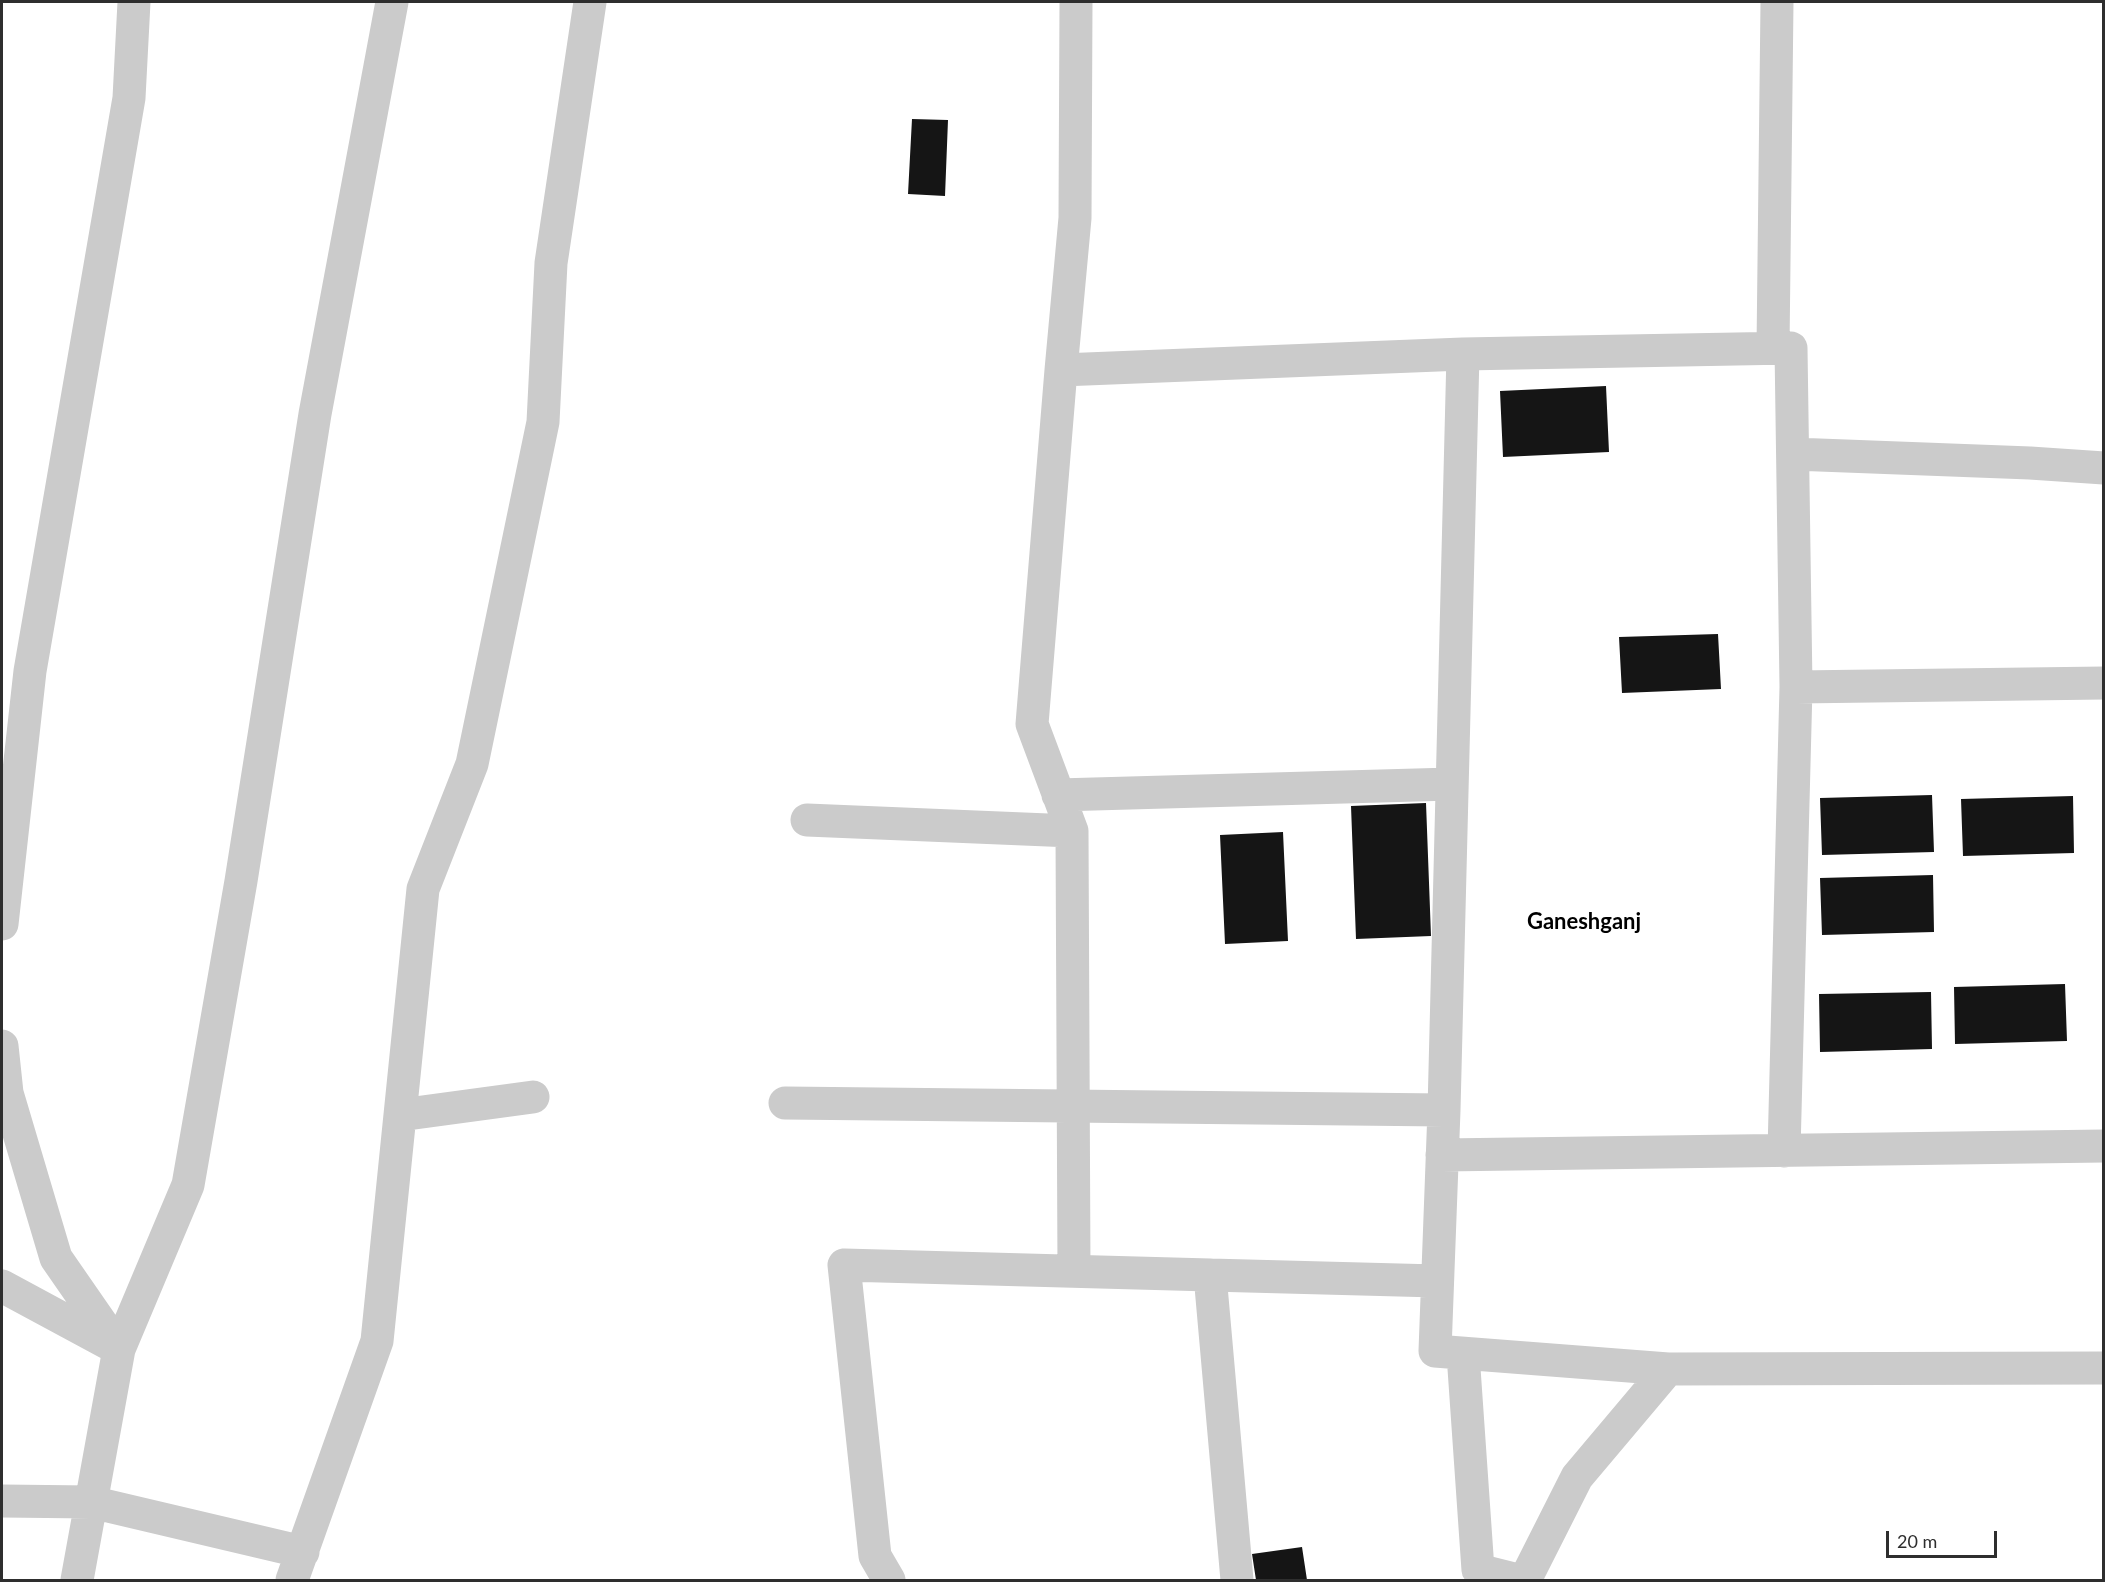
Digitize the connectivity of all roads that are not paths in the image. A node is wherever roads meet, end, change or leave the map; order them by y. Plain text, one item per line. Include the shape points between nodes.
1 (134, 2) edge
2 (392, 2) edge
3 (590, 2) edge
4 (1076, 2) edge
5 (1777, 2) edge
6 (1773, 348) junction
7 (1463, 354) junction
8 (1060, 370) junction
9 (1793, 454) junction
10 (2103, 468) edge
11 (2103, 683) edge
12 (1796, 687) junction
13 (1452, 784) junction
14 (1058, 795) junction
15 (807, 820) dead end
16 (1072, 831) junction
17 (2, 924) edge
18 (2, 1046) edge
19 (533, 1096) dead end
20 (785, 1103) dead end
21 (1074, 1106) junction
22 (1444, 1110) junction
23 (400, 1115) junction
24 (2103, 1146) edge
25 (1784, 1151) junction
26 (1442, 1155) junction
27 (1074, 1271) junction
28 (1210, 1275) junction
29 (1437, 1281) junction
30 (2, 1286) edge
31 (119, 1349) junction
32 (1463, 1354) junction
33 (2103, 1368) edge
34 (1668, 1369) junction
35 (2, 1502) edge
36 (91, 1502) junction
37 (298, 1566) edge
38 (77, 1581) edge
39 (890, 1581) edge
40 (1238, 1581) edge
41 (1518, 1581) edge
42 (1525, 1581) edge

1 - 17 street via 129,99 30,671
2 - 31 street via 315,414 188,1185
3 - 23 street via 551,262 543,422 472,764 423,890
4 - 8 street via 1076,218
5 - 6 street
6 - 7 street
6 - 9 street via 1791,348
7 - 8 street
7 - 13 street
8 - 14 street via 1032,724
9 - 10 street
9 - 12 street
11 - 12 street
12 - 25 street
13 - 14 street
13 - 22 street
14 - 16 street
15 - 16 street
16 - 21 street
18 - 31 street via 7,1093 56,1257
19 - 23 street
20 - 21 street
21 - 22 street
21 - 27 street
22 - 26 street
23 - 37 street via 377,1341
24 - 25 street
25 - 26 street
26 - 29 street
27 - 28 street
27 - 39 street via 844,1265 875,1556
28 - 29 street
28 - 40 street
29 - 32 street via 1435,1351
30 - 31 street
31 - 36 street
32 - 34 street
32 - 41 street via 1478,1570
33 - 34 street
34 - 42 street via 1577,1477
35 - 36 street
36 - 37 street
36 - 38 street

